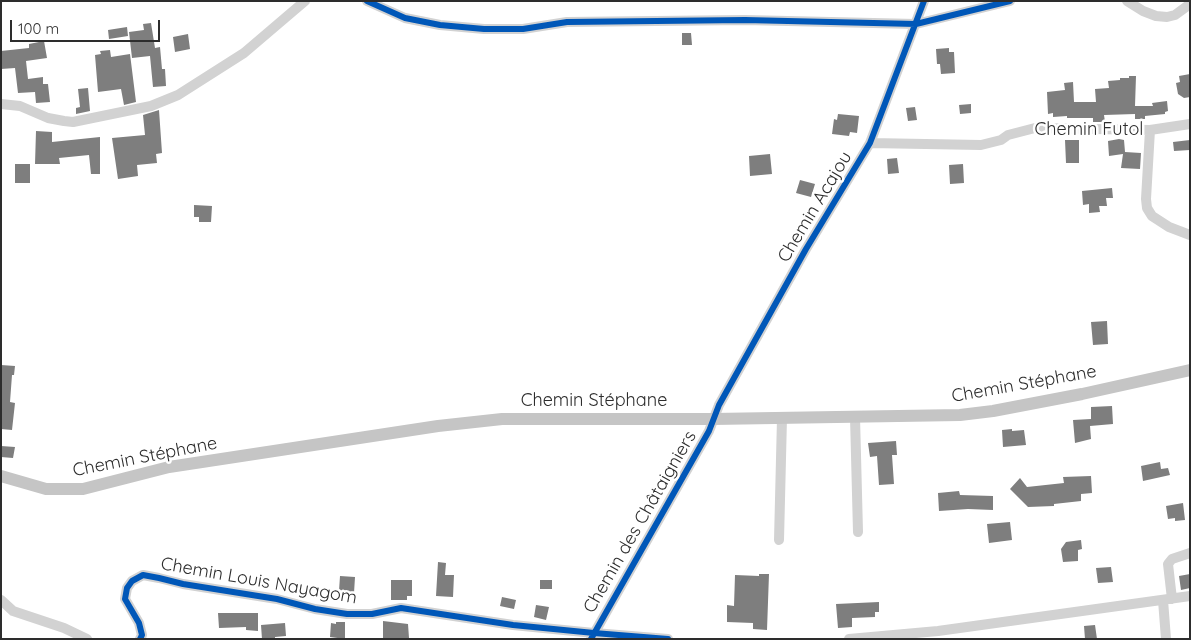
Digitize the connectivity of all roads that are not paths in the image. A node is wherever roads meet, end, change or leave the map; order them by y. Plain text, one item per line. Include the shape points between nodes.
1 (305, 1) edge
2 (368, 1) edge
3 (924, 1) edge
4 (1010, 1) edge
5 (1127, 1) edge
6 (1190, 4) edge
7 (916, 24) junction
8 (1, 104) edge
9 (1190, 124) edge
10 (1150, 130) junction
11 (870, 143) junction
12 (1190, 235) edge
13 (1190, 370) edge
14 (855, 417) junction
15 (782, 418) junction
16 (713, 420) junction
17 (1, 476) edge
18 (858, 532) dead end
19 (779, 540) dead end
20 (1190, 553) edge
21 (1190, 596) edge
22 (1, 600) edge
23 (1167, 600) junction
24 (593, 636) edge
25 (87, 639) edge
26 (140, 639) edge
27 (668, 639) edge
28 (849, 639) edge
29 (1166, 639) edge

1 - 8 street via 244,53 178,95 151,106 64,122 20,106
2 - 7 street via 405,18 484,29 523,29 566,22 745,20
3 - 7 street, Chemin Acajou
4 - 7 street
5 - 6 street via 1149,13 1167,17
7 - 11 street, Chemin Acajou
9 - 10 street, Chemin Futol
10 - 11 street, Chemin Futol via 1035,128 981,145
10 - 12 street via 1147,208 1152,216 1169,227
11 - 16 street, Chemin Acajou via 806,249
13 - 14 main road, Chemin Stéphane via 994,411 960,415
14 - 15 main road, Chemin Stéphane
14 - 18 street
15 - 16 main road, Chemin Stéphane
15 - 19 street
16 - 17 main road, Chemin Stéphane via 502,419 169,467 82,489 46,489
16 - 24 street, Chemin des Châtaigniers
20 - 23 street via 1172,559 1168,564
21 - 23 street
22 - 25 street via 13,611
23 - 28 street via 938,631
23 - 29 street
24 - 26 street, Chemin Louis Nayagom via 401,608 372,614 347,614 142,576 132,580 126,599 139,623
24 - 27 street

